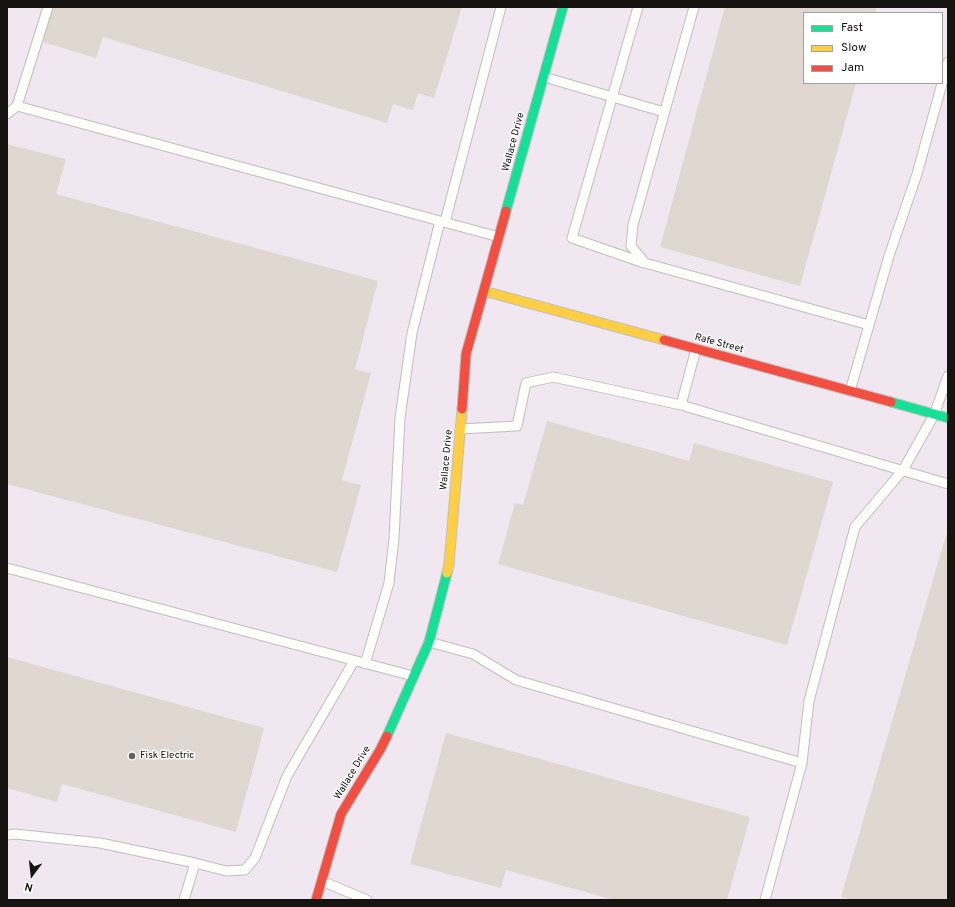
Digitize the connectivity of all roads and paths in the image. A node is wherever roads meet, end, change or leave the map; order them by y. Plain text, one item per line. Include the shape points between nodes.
1 (48, 7) edge
2 (501, 7) edge
3 (563, 7) edge
4 (638, 7) edge
5 (694, 7) edge
6 (948, 62) edge
7 (544, 77) junction
8 (943, 80) edge
9 (942, 84) edge
10 (612, 97) junction
11 (17, 106) junction
12 (664, 112) junction
13 (7, 114) edge
14 (443, 222) junction
15 (499, 237) junction
16 (645, 263) junction
17 (484, 291) junction
18 (869, 325) junction
19 (696, 349) junction
20 (948, 376) edge
21 (850, 391) junction
22 (681, 405) junction
23 (934, 415) junction
24 (948, 418) edge
25 (460, 429) junction
26 (903, 470) junction
27 (948, 484) edge
28 (7, 568) edge
29 (429, 642) junction
30 (354, 661) junction
31 (366, 664) junction
32 (413, 676) junction
33 (802, 763) junction
34 (7, 835) edge
35 (194, 863) junction
36 (321, 881) junction
37 (184, 900) edge
38 (316, 900) edge
39 (367, 900) edge
40 (765, 900) edge

1 - 11 lane
2 - 14 lane
3 - 7 street, Wallace Drive
4 - 10 lane
5 - 12 lane
6 - 8 lane
7 - 10 lane
7 - 15 street, Wallace Drive
9 - 18 lane via 917,174
10 - 12 lane
10 - 16 lane via 572,238
11 - 13 lane
11 - 14 lane
12 - 16 lane via 633,225 631,246
14 - 15 lane
14 - 31 lane via 412,333 400,418 394,538 389,582
15 - 17 street, Wallace Drive
16 - 18 lane
17 - 19 street, Rafe Street
17 - 25 street, Wallace Drive via 466,354
18 - 21 lane
19 - 21 street, Rafe Street
19 - 22 lane
20 - 23 lane
21 - 23 street, Rafe Street
22 - 25 lane via 553,377 526,383 517,426
22 - 26 lane
23 - 24 street, Rafe Street
23 - 26 lane
25 - 29 street, Wallace Drive via 449,564
26 - 27 lane
26 - 33 lane via 855,527 809,701
28 - 30 lane
29 - 32 street, Wallace Drive
29 - 33 lane via 473,654 516,680
30 - 31 lane
30 - 35 lane via 287,776 255,858 245,870 226,871
31 - 32 lane
32 - 36 street, Wallace Drive via 380,750 340,814
33 - 40 lane
34 - 35 lane via 100,842
35 - 37 lane
36 - 38 street, Wallace Drive
36 - 39 lane

